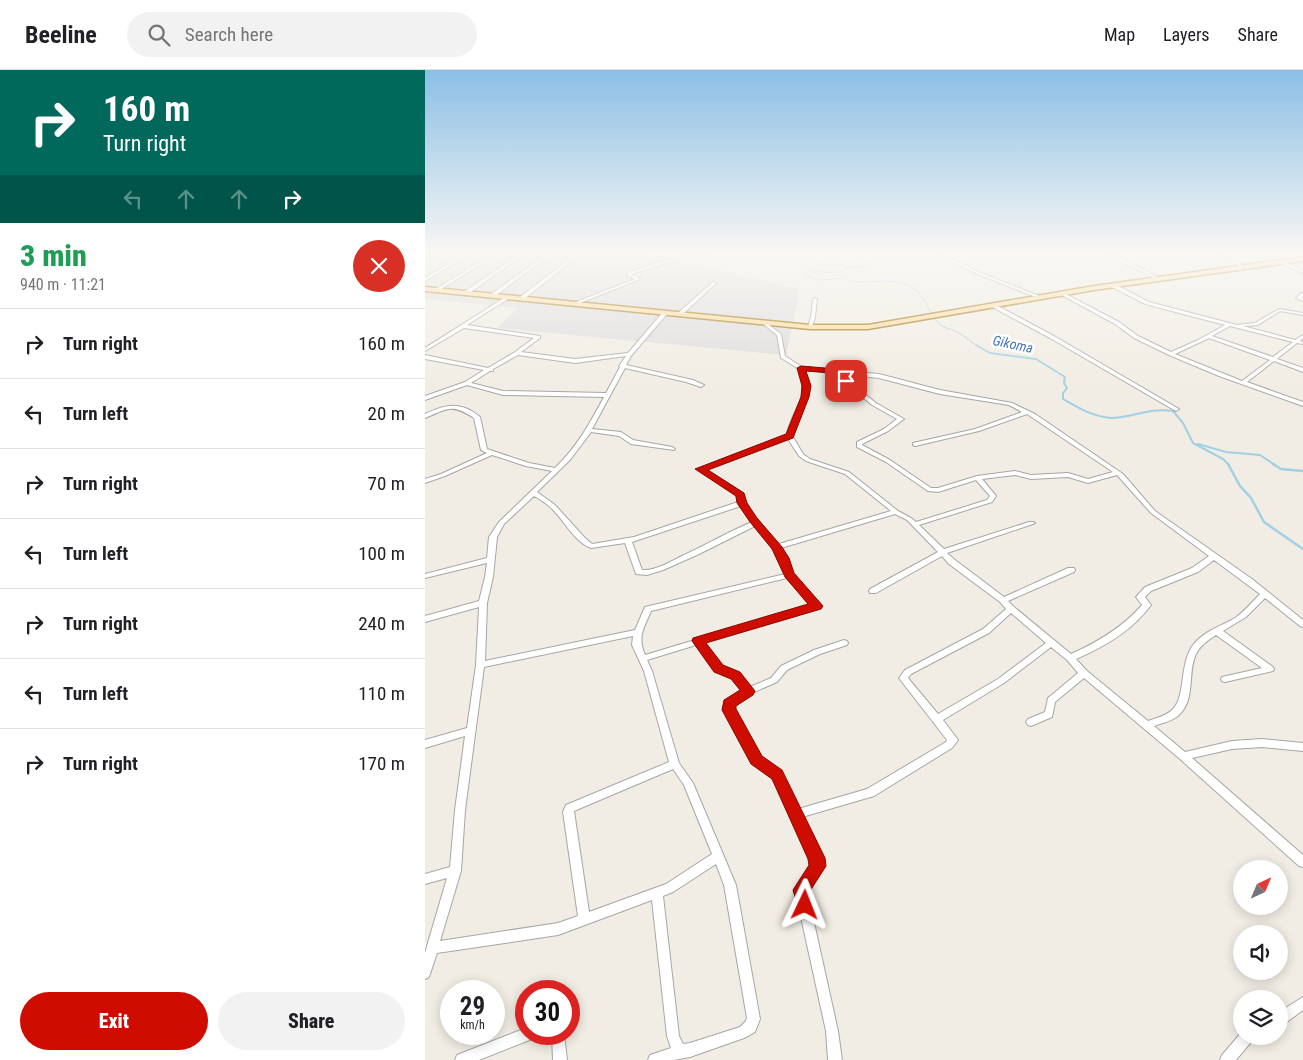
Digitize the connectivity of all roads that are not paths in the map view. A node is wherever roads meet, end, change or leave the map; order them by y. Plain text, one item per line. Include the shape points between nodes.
1 (506, 299) edge
2 (532, 299) edge
3 (585, 299) edge
4 (696, 299) edge
5 (815, 299) dead end
6 (1025, 299) edge
7 (1072, 299) edge
8 (1140, 299) edge
9 (573, 304) junction
10 (994, 306) junction
11 (665, 313) junction
12 (679, 314) junction
13 (1303, 314) edge
14 (764, 322) junction
15 (1230, 325) junction
16 (463, 326) junction
17 (810, 327) junction
18 (1208, 336) junction
19 (1303, 336) edge
20 (1300, 342) edge
21 (425, 350) edge
22 (517, 353) junction
23 (630, 354) junction
24 (1171, 354) junction
25 (425, 357) edge
26 (1274, 360) junction
27 (622, 366) junction
28 (801, 368) junction
29 (491, 370) junction
30 (1303, 370) edge
31 (834, 371) junction
32 (1243, 383) junction
33 (467, 384) junction
34 (701, 385) dead end
35 (606, 396) junction
36 (425, 398) edge
37 (1303, 404) edge
38 (1176, 409) dead end
39 (1027, 412) junction
40 (425, 416) edge
41 (589, 430) junction
42 (790, 436) junction
43 (915, 444) dead end
44 (672, 449) dead end
45 (490, 454) junction
46 (557, 470) junction
47 (1118, 473) junction
48 (977, 478) junction
49 (425, 481) edge
50 (534, 493) junction
51 (742, 503) junction
52 (896, 512) junction
53 (756, 523) junction
54 (1031, 523) dead end
55 (915, 524) junction
56 (628, 540) junction
57 (777, 547) junction
58 (943, 552) junction
59 (1214, 556) junction
60 (490, 560) junction
61 (1071, 570) dead end
62 (789, 575) junction
63 (425, 576) edge
64 (873, 591) dead end
65 (1265, 594) junction
66 (1003, 600) junction
67 (483, 603) junction
68 (1011, 609) junction
69 (425, 619) edge
70 (1303, 624) edge
71 (1216, 631) junction
72 (638, 632) junction
73 (698, 641) junction
74 (844, 643) dead end
75 (1051, 643) junction
76 (1070, 658) junction
77 (642, 659) junction
78 (479, 665) junction
79 (1084, 673) junction
80 (1225, 679) dead end
81 (749, 691) junction
82 (937, 719) junction
83 (1031, 722) dead end
84 (1147, 725) junction
85 (470, 731) junction
86 (425, 744) edge
87 (1303, 747) edge
88 (1183, 756) junction
89 (675, 764) junction
90 (797, 814) junction
91 (719, 856) junction
92 (1303, 862) edge
93 (455, 871) junction
94 (425, 879) edge
95 (657, 894) junction
96 (584, 919) junction
97 (433, 948) junction
98 (425, 972) edge
99 (1303, 1002) edge
100 (1288, 1013) edge
101 (515, 1039) edge
102 (559, 1045) edge
103 (1240, 1045) edge
104 (681, 1051) junction
105 (462, 1060) edge
106 (560, 1060) edge
107 (655, 1060) edge
108 (835, 1060) edge
109 (1227, 1060) edge

1 - 16 street
2 - 9 main road
3 - 9 street
4 - 12 street
5 - 17 street
6 - 10 main road
7 - 24 street
8 - 15 street
9 - 11 main road
10 - 17 main road via 868,327
10 - 38 street
11 - 12 main road
11 - 23 street
12 - 14 main road
13 - 15 street via 1279,310 1256,324
14 - 17 main road
14 - 28 street via 779,334 783,357
15 - 18 street
15 - 20 street
16 - 21 street
16 - 22 street via 538,337
18 - 24 street
18 - 26 street
19 - 20 street
20 - 26 street
22 - 23 street via 575,361
22 - 29 street
23 - 27 street
24 - 32 street
25 - 29 street
26 - 30 street
26 - 32 street
27 - 34 street via 685,378
27 - 35 street
28 - 31 street
28 - 42 street via 807,386
29 - 33 street
31 - 39 street via 879,376 940,392 1010,404
31 - 48 street via 874,404 901,419 859,443 859,446 888,461 930,490
32 - 37 street
33 - 35 street via 503,393
33 - 36 street
35 - 41 street
39 - 43 street via 977,430
39 - 47 street
40 - 45 street via 451,405 475,415 482,448
41 - 44 street via 621,434 629,442
41 - 46 street
42 - 51 street via 701,468 738,492
42 - 52 street via 801,455 847,472
45 - 46 street
45 - 49 street
46 - 50 street
47 - 48 street via 1088,480 1069,475 1031,477 1015,473
47 - 59 street via 1153,512
48 - 55 street via 993,500
50 - 56 street via 552,505 589,545
50 - 60 street via 495,531
51 - 53 street
51 - 56 street
52 - 55 street
52 - 57 street
53 - 56 street via 647,574 639,572
53 - 57 street
54 - 58 street
55 - 58 street
57 - 62 street
58 - 64 street
58 - 66 street
59 - 65 street
59 - 76 street via 1195,570 1148,589 1140,597 1146,608 1105,643
60 - 63 street
60 - 67 street
61 - 66 street
62 - 72 street via 648,610
62 - 73 street via 817,606
65 - 70 street
65 - 71 street via 1239,618
66 - 68 street
67 - 69 street
67 - 78 street
68 - 75 street
68 - 82 street via 993,627 905,676 904,681
71 - 80 street via 1271,669
71 - 84 street via 1199,644 1188,662 1178,710
72 - 77 street via 636,645
72 - 78 street
73 - 77 street
73 - 81 street via 719,668 735,675
74 - 81 street via 784,668 776,678
75 - 76 street
75 - 82 street via 1001,681
76 - 79 street
77 - 89 street via 649,671
78 - 85 street
79 - 83 street via 1051,700 1049,714
79 - 84 street
81 - 90 street via 729,704 729,710 756,760 777,775
82 - 90 street via 953,740 949,745 870,792
84 - 88 street
85 - 86 street
85 - 93 street
87 - 88 street via 1262,743 1232,745
88 - 92 street
89 - 91 street via 688,783
89 - 96 street via 570,808
90 - 108 street via 816,858 817,866 801,890 832,1031
91 - 95 street
91 - 104 street via 734,902 754,1019 744,1032
93 - 94 street
93 - 97 street
95 - 96 street
95 - 104 street via 673,1036
96 - 97 street via 539,933
97 - 98 street
99 - 100 street
101 - 105 street
102 - 106 street
103 - 109 street
104 - 107 street

